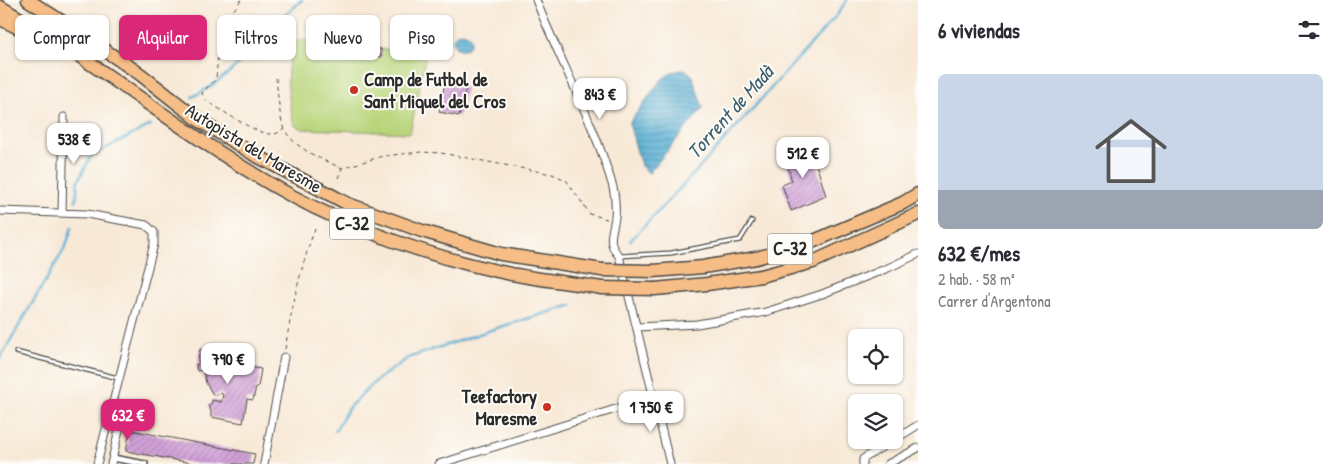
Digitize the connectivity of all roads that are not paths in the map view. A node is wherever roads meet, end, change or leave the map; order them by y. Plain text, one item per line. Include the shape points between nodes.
1 (28, 0) edge
2 (536, 0) edge
3 (0, 6) edge
4 (15, 15) edge
5 (0, 19) edge
6 (15, 27) edge
7 (84, 60) edge
8 (64, 117) dead end
9 (918, 194) edge
10 (0, 212) edge
11 (62, 213) junction
12 (918, 214) edge
13 (752, 222) dead end
14 (918, 254) edge
15 (619, 256) junction
16 (637, 327) junction
17 (16, 352) dead end
18 (284, 357) road end
19 (119, 378) junction
20 (654, 397) junction
21 (111, 410) junction
22 (918, 425) edge
23 (903, 434) edge
24 (918, 448) edge
25 (879, 449) edge
26 (112, 461) edge
27 (97, 464) edge
28 (145, 464) edge
29 (264, 464) edge
30 (439, 464) edge
31 (670, 464) edge
32 (863, 464) edge
33 (888, 464) edge

1 - 9 highway, Autopista del Maresme / C-32, bridge via 140,74 200,121 253,154 348,204 422,231 501,254 602,270 703,267 756,258 798,246 903,204
2 - 15 street via 600,147 614,190 616,208 610,233 614,251
3 - 4 highway, C-32
5 - 6 highway
7 - 12 highway, Autopista del Maresme / C-32, bridge via 190,134 293,197 419,250 498,272 602,288 655,289 707,284 761,276 813,262
8 - 11 street
10 - 11 street
11 - 19 street via 110,217 146,226 154,232 154,244
13 - 15 lane via 740,240 670,253
14 - 16 street via 822,294 766,312 697,324
15 - 16 street
16 - 20 street
17 - 19 lane
18 - 29 street
19 - 21 street
20 - 30 street
20 - 31 street
21 - 26 street via 123,413
21 - 27 street
22 - 23 street
24 - 33 street
25 - 32 street via 863,459
26 - 28 street

